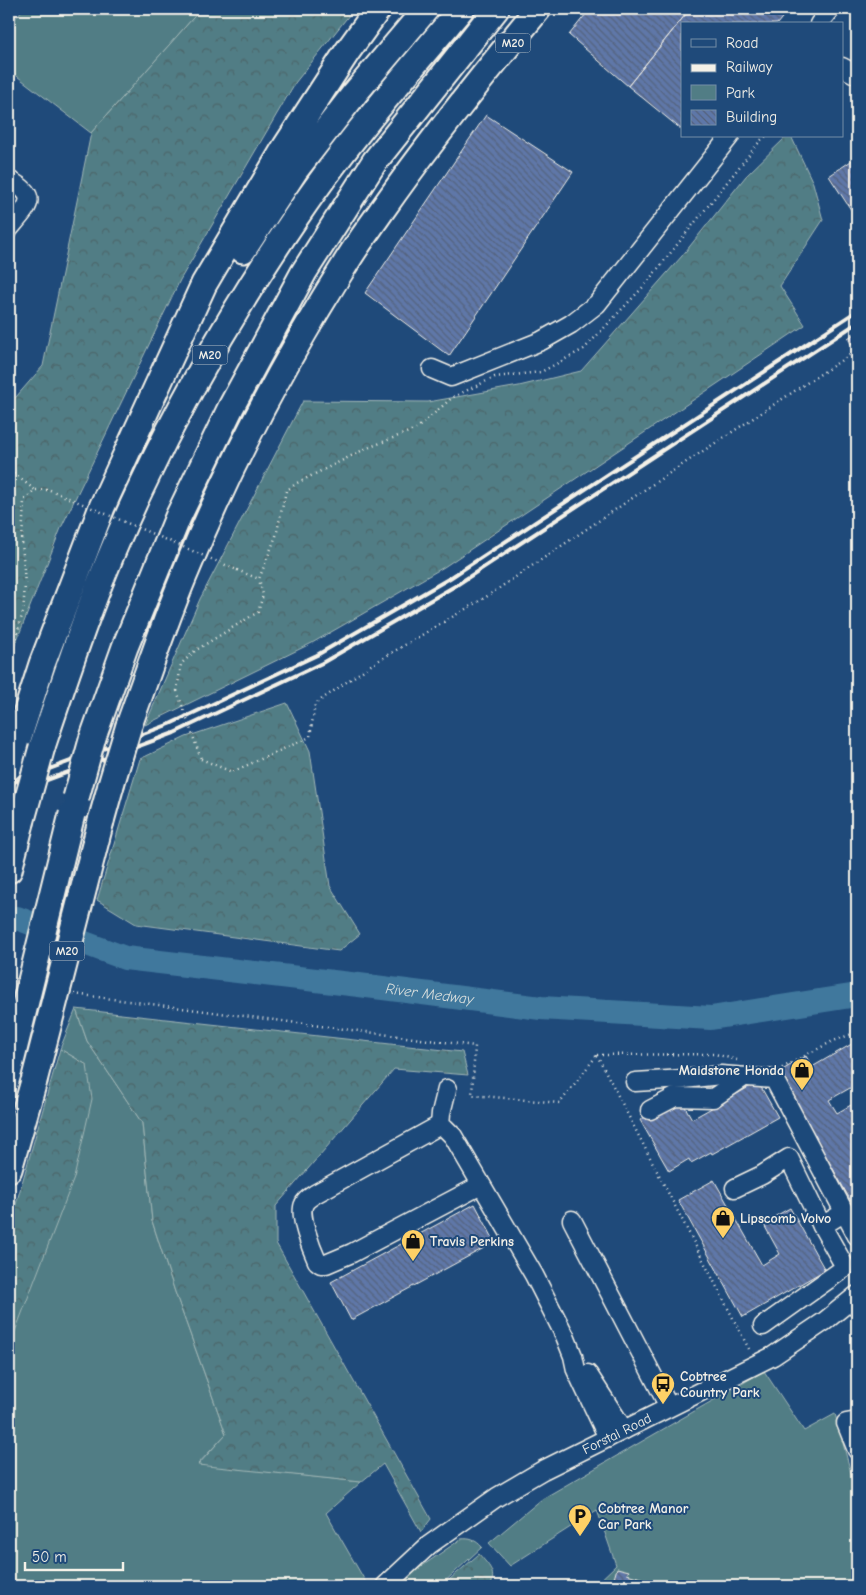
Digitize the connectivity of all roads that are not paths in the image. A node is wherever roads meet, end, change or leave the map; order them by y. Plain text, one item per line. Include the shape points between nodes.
1 (378, 9) edge
2 (426, 9) edge
3 (461, 9) edge
4 (496, 9) edge
5 (538, 9) edge
6 (545, 9) edge
7 (831, 9) edge
8 (821, 22) edge
9 (844, 68) edge
10 (857, 75) edge
11 (481, 78) junction
12 (728, 138) edge
13 (9, 180) edge
14 (9, 229) edge
15 (432, 369) dead end
16 (125, 456) junction
17 (10, 762) edge
18 (9, 870) edge
19 (742, 1069) junction
20 (9, 1070) edge
21 (635, 1082) dead end
22 (447, 1089) dead end
23 (650, 1110) dead end
24 (440, 1125) junction
25 (9, 1169) edge
26 (481, 1185) junction
27 (735, 1188) dead end
28 (845, 1212) junction
29 (572, 1220) dead end
30 (822, 1226) junction
31 (857, 1236) edge
32 (857, 1295) edge
33 (763, 1326) dead end
34 (574, 1356) junction
35 (669, 1407) junction
36 (857, 1421) edge
37 (624, 1430) junction
38 (608, 1438) junction
39 (857, 1450) edge
40 (385, 1586) edge

1 - 16 highway, M20 via 286,146 204,284
2 - 16 highway, M20 via 296,169 179,353
3 - 18 highway, M20, bridge via 345,150 299,213 250,286 179,412 139,491 76,646 42,747
4 - 20 highway, M20, bridge via 375,161 304,272 231,406 178,517 125,647 92,740
5 - 11 highway, M20
6 - 11 highway, M20
7 - 8 street
9 - 10 street
11 - 25 highway, M20, bridge via 412,167 350,257 305,331 226,481 187,568 129,726 111,785
12 - 15 street via 597,304 541,341 450,377
13 - 14 street via 26,191 29,198 27,206
16 - 17 highway, M20 via 69,591
19 - 21 street via 721,1075
19 - 23 street via 713,1098 674,1097
19 - 28 street via 774,1079
22 - 24 street
24 - 26 street via 453,1136
24 - 26 street via 305,1202 302,1207 305,1228 317,1261 326,1264 352,1254
26 - 34 street via 534,1275
27 - 30 street via 788,1158
28 - 30 street
28 - 31 street
29 - 35 street
30 - 33 street via 844,1265 843,1269
32 - 35 street, Forstal Road via 773,1356
34 - 37 street
34 - 38 street via 576,1370
35 - 37 street, Forstal Road
36 - 39 street via 846,1423
37 - 38 street, Forstal Road
38 - 40 street, Forstal Road via 497,1497 429,1544

